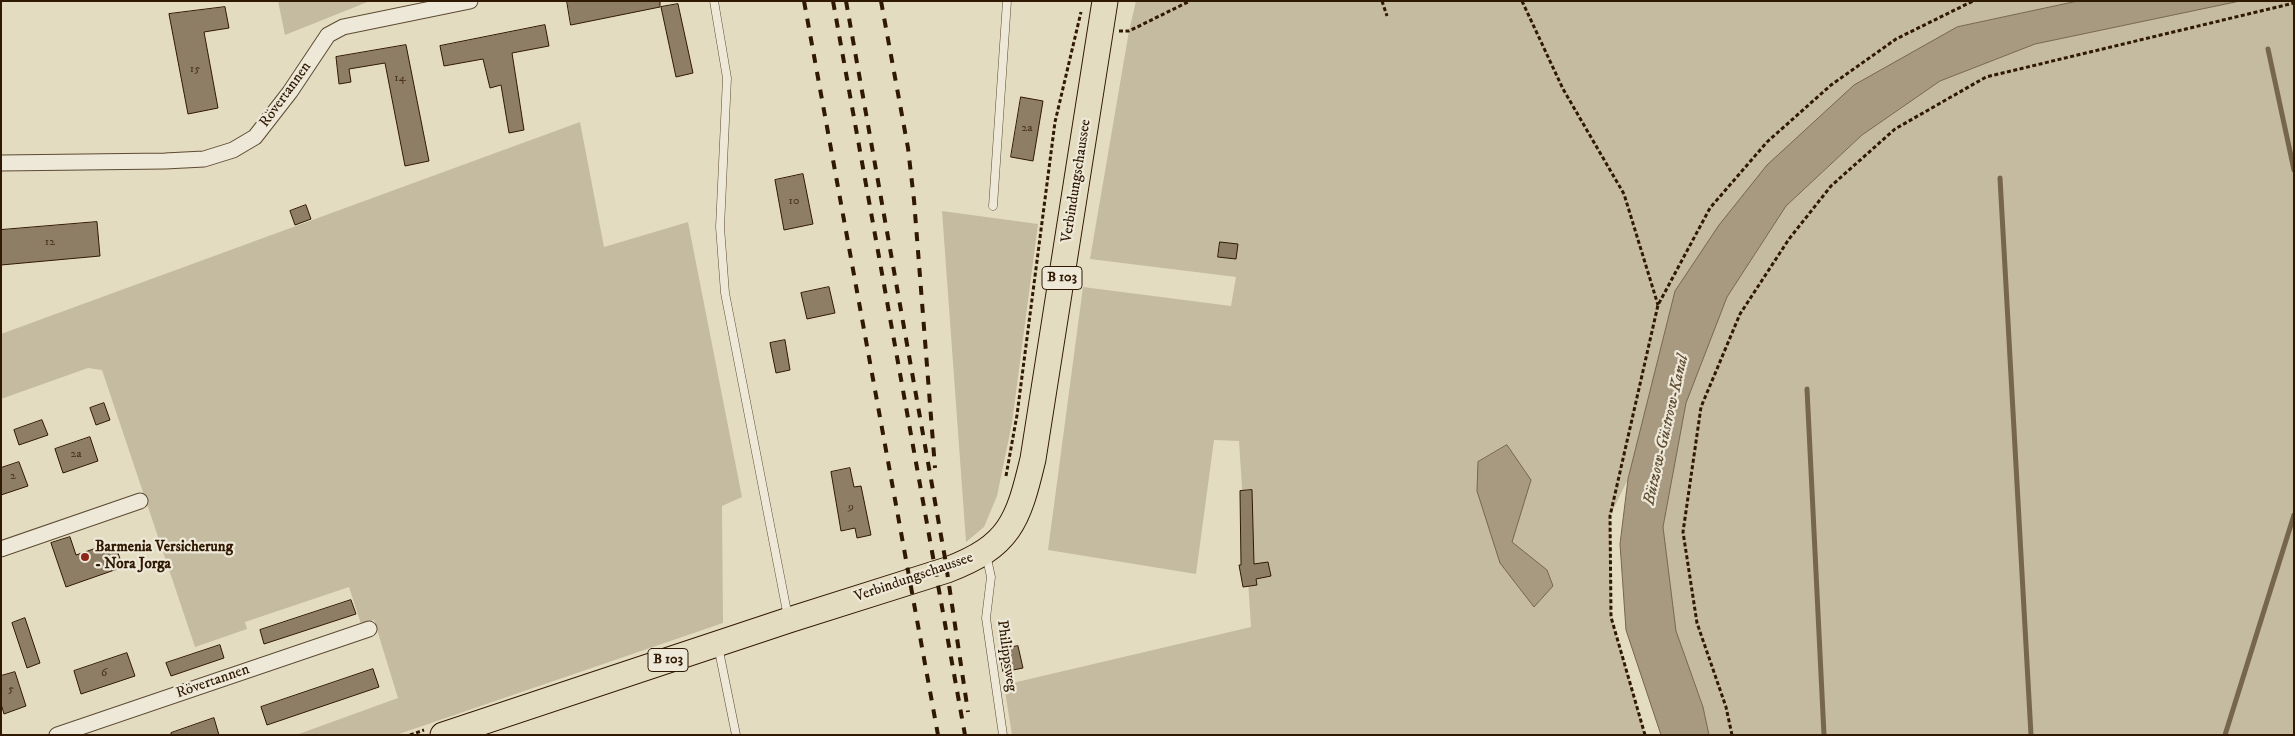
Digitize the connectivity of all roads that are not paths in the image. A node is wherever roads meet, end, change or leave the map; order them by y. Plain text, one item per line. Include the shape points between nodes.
1 (470, 1) edge
2 (714, 1) edge
3 (1007, 1) edge
4 (1105, 1) edge
5 (1, 163) edge
6 (993, 206) dead end
7 (140, 501) dead end
8 (1, 549) edge
9 (986, 552) junction
10 (789, 620) junction
11 (368, 629) dead end
12 (718, 643) junction
13 (57, 735) edge
14 (443, 735) edge
15 (736, 735) edge
16 (1003, 735) edge

1 - 5 street, Rövertannen via 344,27 328,35 255,137 233,150 204,159 165,162
2 - 10 lane via 727,78 720,227 724,293
3 - 6 lane
4 - 9 main road, Verbindungschaussee / B 103 via 1032,459 1017,514 1006,532
7 - 8 street
9 - 10 main road, Verbindungschaussee / B 103 via 948,570
9 - 16 lane, Philippsweg via 991,577 986,618
10 - 12 main road, Verbindungschaussee / B 103
11 - 13 street, Rövertannen
12 - 14 main road, Verbindungschaussee / B 103
12 - 15 lane

